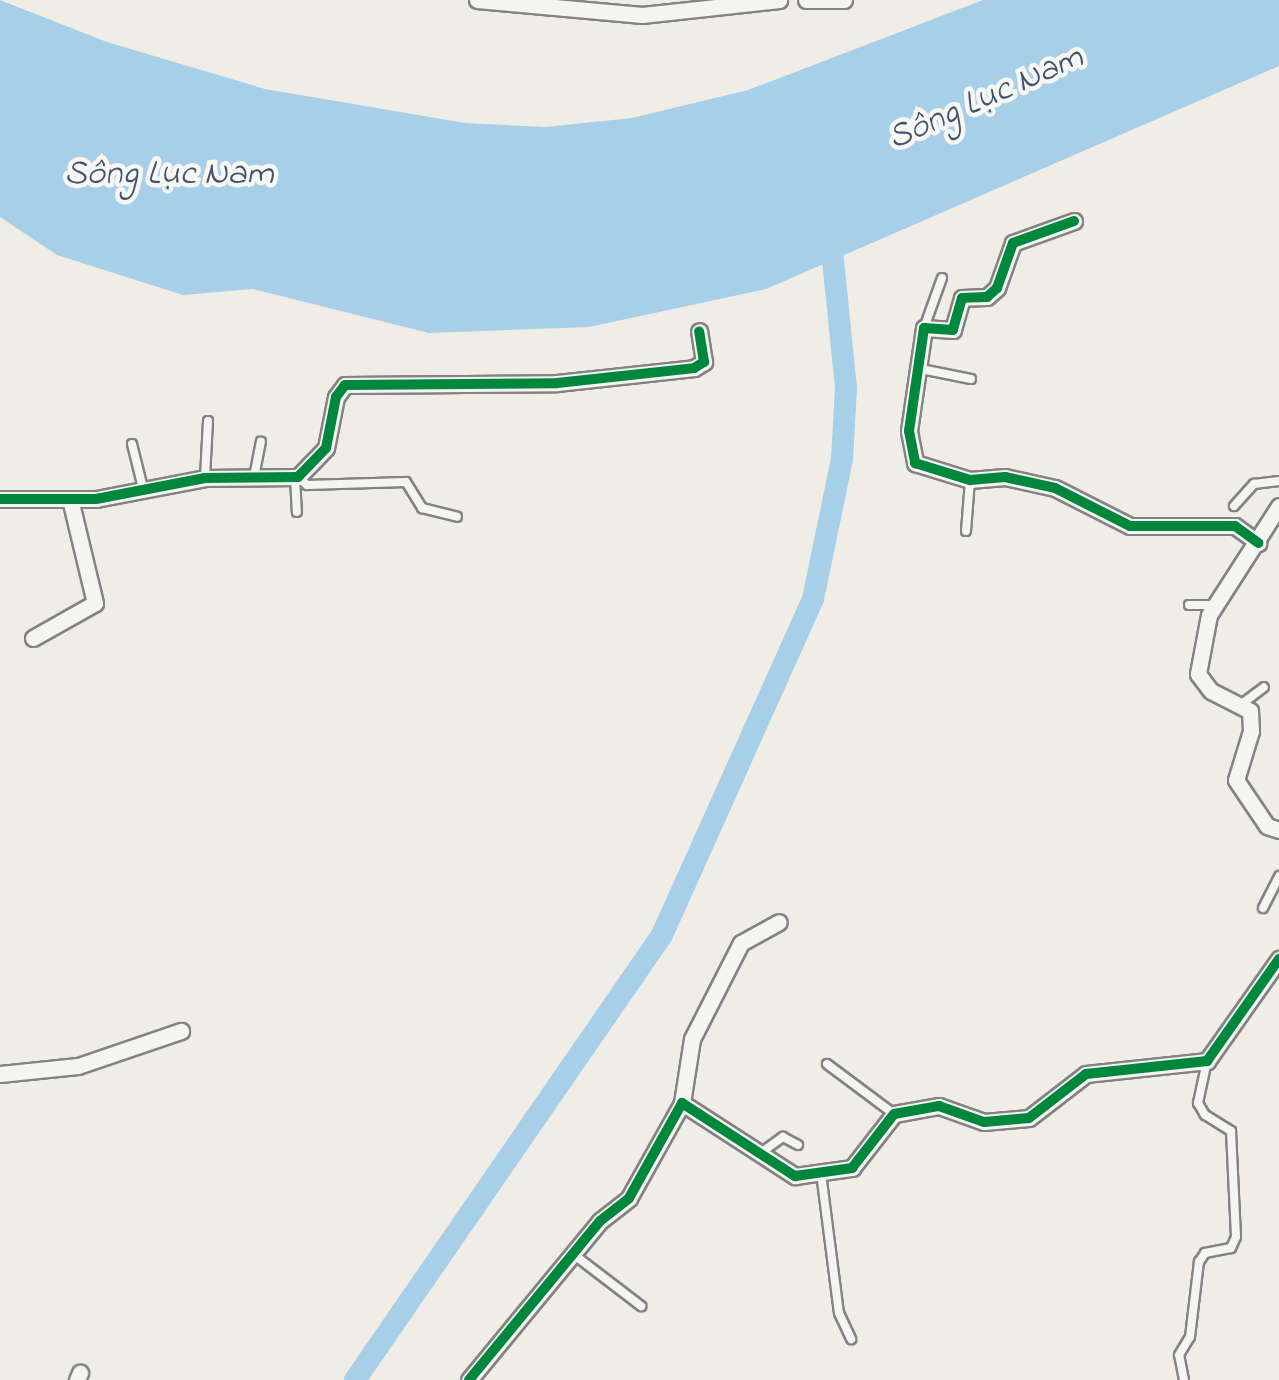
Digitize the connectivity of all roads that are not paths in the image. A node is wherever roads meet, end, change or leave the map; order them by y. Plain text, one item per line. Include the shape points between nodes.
1 (478, 0) edge
2 (779, 0) edge
3 (806, 0) edge
4 (844, 0) edge
5 (1074, 222) dead end
6 (942, 278) dead end
7 (924, 328) junction
8 (700, 331) dead end
9 (916, 368) junction
10 (971, 379) dead end
11 (208, 421) dead end
12 (261, 442) dead end
13 (132, 444) dead end
14 (254, 477) junction
15 (296, 477) junction
16 (205, 478) junction
17 (970, 480) junction
18 (1279, 481) edge
19 (144, 490) junction
20 (0, 499) edge
21 (70, 499) junction
22 (1234, 506) dead end
23 (1279, 506) edge
24 (297, 512) dead end
25 (457, 517) dead end
26 (966, 531) dead end
27 (1258, 543) junction
28 (1189, 605) dead end
29 (1215, 605) junction
30 (33, 638) dead end
31 (1264, 687) dead end
32 (1243, 703) junction
33 (1279, 830) edge
34 (1279, 876) edge
35 (1263, 908) dead end
36 (779, 922) dead end
37 (1279, 959) edge
38 (181, 1031) dead end
39 (1207, 1061) junction
40 (827, 1064) dead end
41 (0, 1074) edge
42 (682, 1103) junction
43 (894, 1114) junction
44 (798, 1145) dead end
45 (762, 1152) junction
46 (821, 1173) junction
47 (577, 1257) junction
48 (641, 1306) dead end
49 (851, 1340) dead end
50 (470, 1380) edge
51 (1184, 1380) edge

1 - 2 street via 642,14
3 - 4 street
5 - 7 street via 1013,243 998,288 962,298 953,330
6 - 7 lane
7 - 9 street
8 - 15 street via 704,362 694,368 557,383 345,385 336,397 326,448
9 - 10 lane
9 - 17 street via 910,431 915,463
11 - 16 lane
12 - 14 lane
13 - 19 lane
14 - 15 street
14 - 16 street
15 - 24 lane
15 - 25 lane via 306,485 406,482 422,508
16 - 19 street
17 - 26 lane via 964,488 971,519
17 - 27 street via 1005,477 1055,488 1137,528 1235,526
18 - 22 lane via 1254,484
19 - 21 street
20 - 21 street
21 - 30 street via 95,603
23 - 27 street
27 - 29 street
28 - 29 lane
29 - 32 street via 1205,625 1200,680
31 - 32 lane
32 - 33 street via 1252,725 1237,767 1238,787 1267,826
34 - 35 lane
36 - 42 street via 741,943 692,1039
37 - 39 street
38 - 41 street via 78,1066
39 - 43 street via 1086,1074 1030,1118 984,1122 939,1106
39 - 51 lane via 1198,1103 1231,1131 1236,1237 1231,1248 1205,1253 1199,1262 1190,1336 1179,1355
40 - 43 lane
42 - 45 street
42 - 47 street via 646,1174
43 - 46 street via 859,1165
44 - 45 lane via 783,1137
45 - 46 street via 795,1176
46 - 49 lane via 839,1313
47 - 48 lane
47 - 50 street

